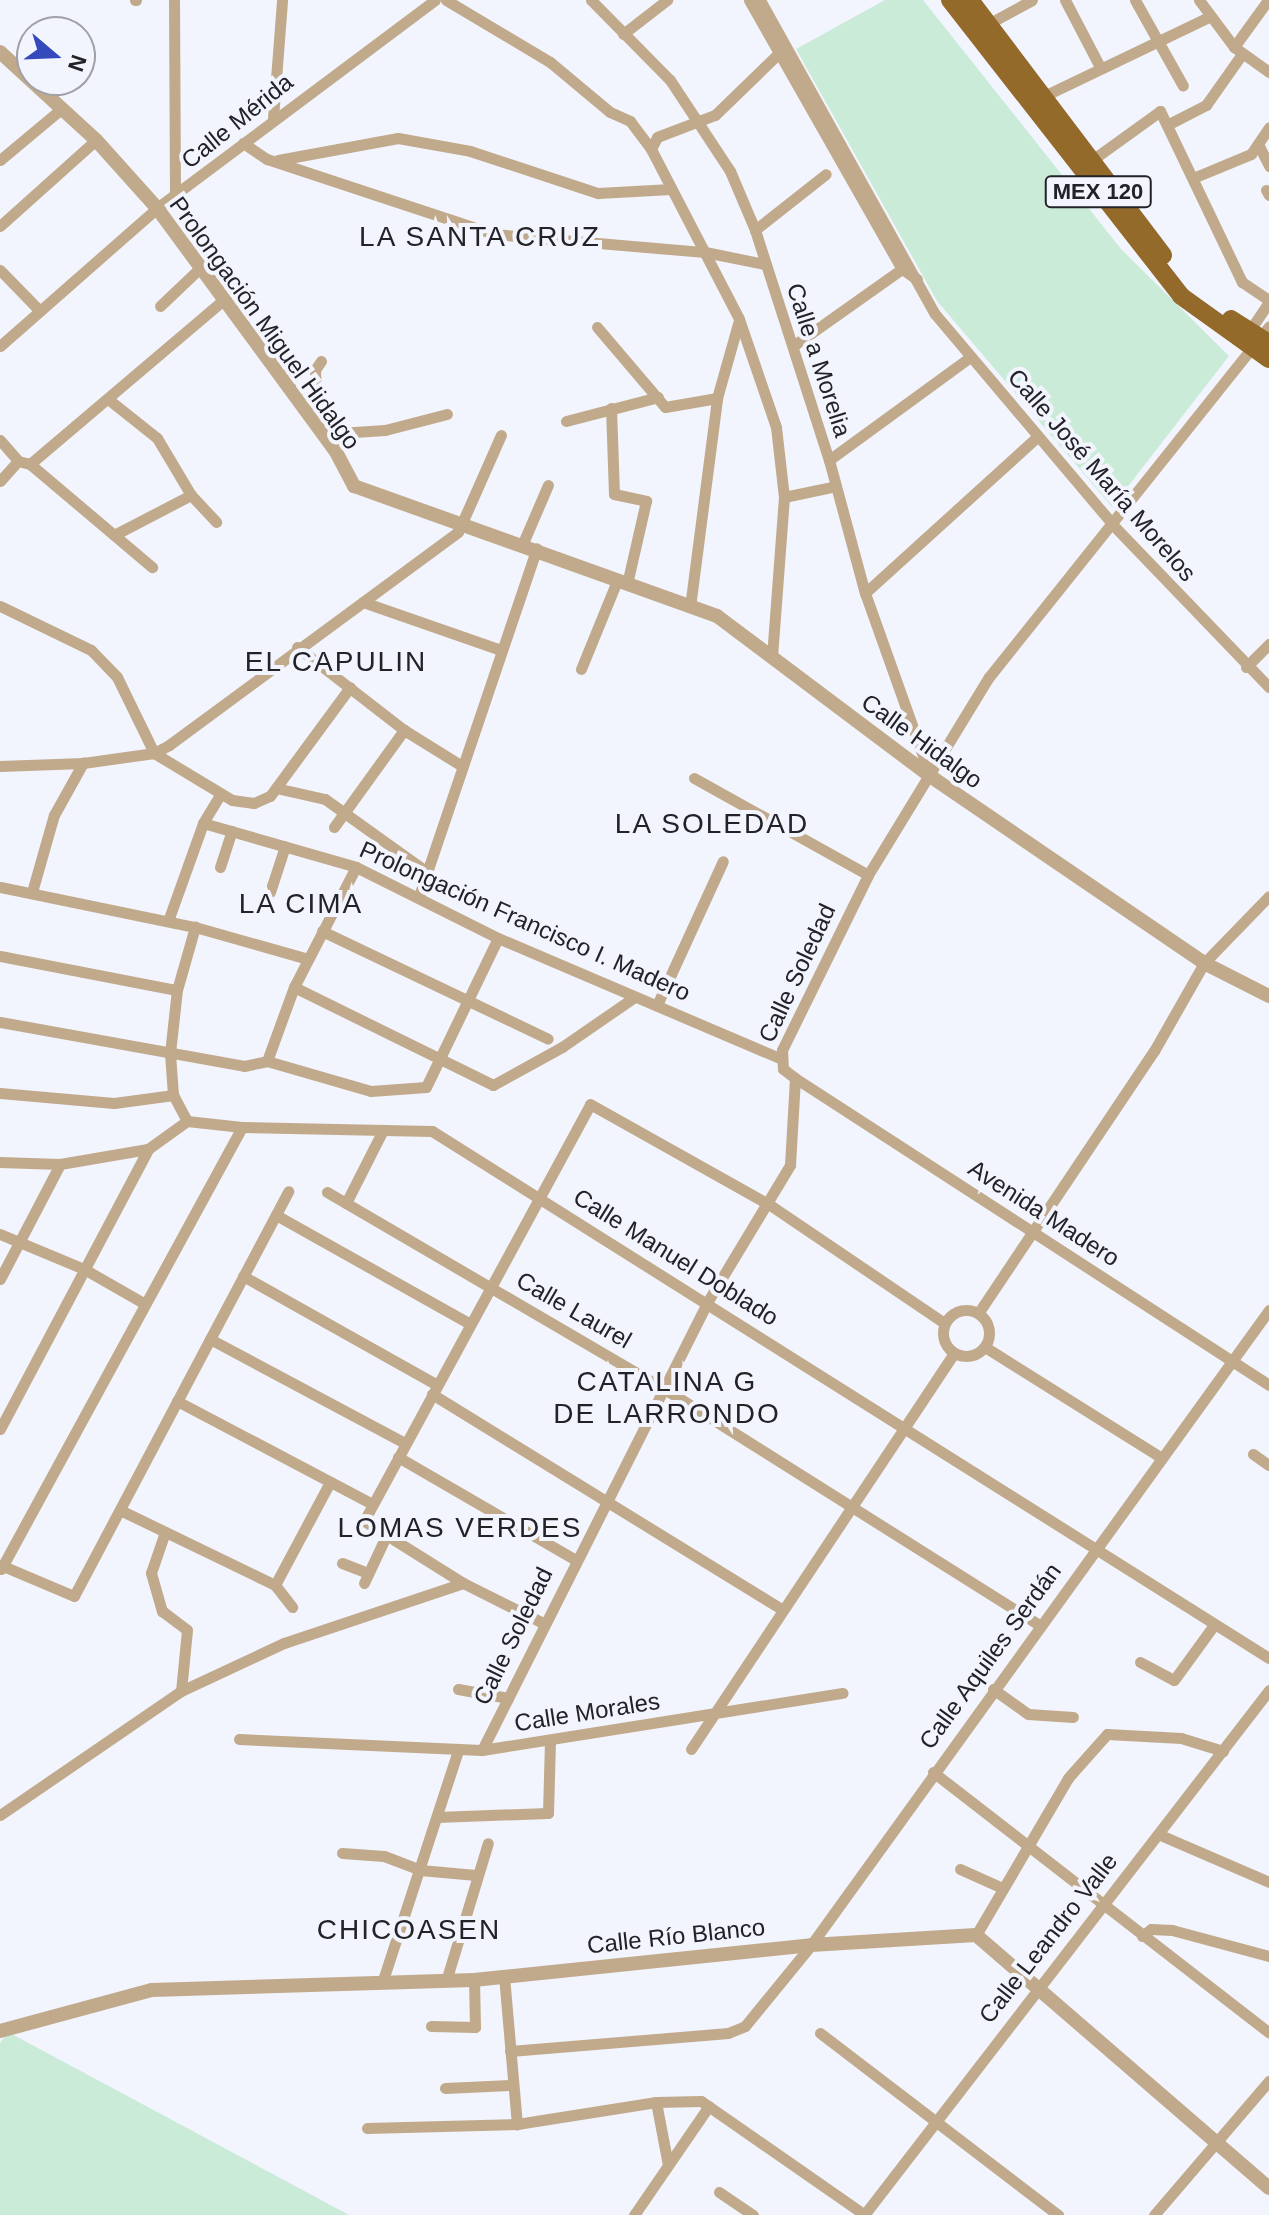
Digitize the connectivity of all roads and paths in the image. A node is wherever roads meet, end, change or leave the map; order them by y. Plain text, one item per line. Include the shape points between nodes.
1 (174, 0) edge
2 (282, 0) edge
3 (435, 0) edge
4 (446, 0) edge
5 (591, 0) edge
6 (667, 0) edge
7 (749, 0) edge
8 (760, 0) edge
9 (950, 0) edge
10 (970, 0) edge
11 (1032, 0) edge
12 (1065, 0) edge
13 (1135, 0) edge
14 (1199, 0) edge
15 (1268, 0) edge
16 (1211, 16) junction
17 (988, 24) junction
18 (623, 34) junction
19 (1155, 39) junction
20 (1238, 50) junction
21 (0, 52) edge
22 (779, 53) junction
23 (1099, 65) junction
24 (1269, 72) edge
25 (1183, 86) dead end
26 (1044, 96) junction
27 (61, 109) junction
28 (273, 118) junction
29 (703, 124) junction
30 (1167, 125) junction
31 (1269, 127) edge
32 (96, 140) junction
33 (243, 143) junction
34 (1258, 144) junction
35 (651, 149) junction
36 (267, 159) junction
37 (0, 160) edge
38 (1086, 166) junction
39 (1269, 166) edge
40 (826, 174) dead end
41 (1193, 178) junction
42 (671, 189) junction
43 (175, 199) junction
44 (157, 208) junction
45 (0, 226) edge
46 (755, 230) junction
47 (705, 252) junction
48 (764, 264) junction
49 (906, 266) junction
50 (201, 267) junction
51 (0, 270) edge
52 (226, 298) junction
53 (1269, 301) edge
54 (160, 306) dead end
55 (40, 311) junction
56 (739, 319) junction
57 (597, 327) dead end
58 (3, 339) edge
59 (1255, 341) edge
60 (793, 346) junction
61 (970, 357) junction
62 (1269, 359) edge
63 (321, 361) dead end
64 (717, 398) junction
65 (108, 399) junction
66 (662, 402) junction
67 (611, 408) junction
68 (447, 414) dead end
69 (566, 421) dead end
70 (339, 433) junction
71 (501, 435) dead end
72 (1037, 437) junction
73 (0, 440) edge
74 (335, 450) junction
75 (829, 460) junction
76 (24, 463) junction
77 (0, 481) edge
78 (548, 485) dead end
79 (836, 486) junction
80 (191, 495) junction
81 (784, 497) junction
82 (216, 522) dead end
83 (463, 522) junction
84 (1113, 525) junction
85 (114, 535) junction
86 (530, 545) junction
87 (152, 567) dead end
88 (622, 583) junction
89 (865, 593) junction
90 (363, 602) junction
91 (0, 606) edge
92 (690, 607) junction
93 (1269, 644) edge
94 (297, 647) junction
95 (501, 650) junction
96 (772, 658) junction
97 (1246, 667) junction
98 (581, 669) dead end
99 (350, 687) junction
100 (1269, 687) edge
101 (404, 730) junction
102 (158, 757) junction
103 (83, 763) junction
104 (0, 766) edge
105 (462, 766) junction
106 (930, 776) junction
107 (694, 778) dead end
108 (276, 788) junction
109 (220, 795) junction
110 (346, 811) junction
111 (203, 823) junction
112 (334, 827) dead end
113 (232, 831) junction
114 (285, 846) junction
115 (723, 861) dead end
116 (220, 867) dead end
117 (356, 867) junction
118 (427, 872) junction
119 (868, 875) junction
120 (0, 887) edge
121 (32, 892) junction
122 (270, 892) dead end
123 (419, 896) junction
124 (1269, 896) edge
125 (168, 921) junction
126 (195, 927) junction
127 (322, 931) junction
128 (498, 938) junction
129 (0, 956) edge
130 (308, 959) junction
131 (1204, 963) junction
132 (294, 987) junction
133 (177, 990) junction
134 (1269, 996) edge
135 (633, 998) junction
136 (467, 999) junction
137 (657, 1005) junction
138 (0, 1022) edge
139 (548, 1039) dead end
140 (170, 1053) junction
141 (439, 1057) junction
142 (780, 1058) junction
143 (267, 1061) junction
144 (795, 1078) junction
145 (0, 1093) edge
146 (175, 1097) junction
147 (186, 1118) junction
148 (242, 1127) junction
149 (383, 1130) junction
150 (148, 1149) junction
151 (0, 1162) edge
152 (60, 1164) junction
153 (288, 1191) dead end
154 (327, 1192) dead end
155 (539, 1197) junction
156 (346, 1203) junction
157 (770, 1205) junction
158 (276, 1215) junction
159 (1030, 1230) junction
160 (0, 1234) edge
161 (19, 1244) junction
162 (84, 1269) junction
163 (243, 1276) junction
164 (0, 1279) edge
165 (490, 1287) junction
166 (708, 1301) junction
167 (145, 1304) junction
168 (1269, 1310) edge
169 (979, 1312) junction
170 (944, 1323) junction
171 (470, 1324) junction
172 (210, 1339) junction
173 (985, 1347) junction
174 (954, 1353) junction
175 (1234, 1362) junction
176 (1269, 1385) edge
177 (663, 1388) junction
178 (435, 1389) junction
179 (177, 1401) junction
180 (901, 1427) junction
181 (0, 1429) edge
182 (405, 1443) junction
183 (1253, 1454) dead end
184 (398, 1457) junction
185 (1162, 1458) junction
186 (1269, 1465) edge
187 (330, 1482) junction
188 (607, 1501) junction
189 (372, 1504) junction
190 (848, 1507) junction
191 (120, 1510) junction
192 (165, 1532) junction
193 (386, 1536) junction
194 (1093, 1549) junction
195 (574, 1559) junction
196 (342, 1563) dead end
197 (1, 1568) edge
198 (463, 1583) junction
199 (275, 1585) junction
200 (292, 1607) dead end
201 (781, 1609) junction
202 (543, 1623) junction
203 (1039, 1625) junction
204 (1214, 1625) junction
205 (1269, 1658) edge
206 (1140, 1662) dead end
207 (458, 1689) dead end
208 (993, 1689) junction
209 (1269, 1690) edge
210 (181, 1691) junction
211 (843, 1693) dead end
212 (508, 1698) junction
213 (712, 1714) junction
214 (1073, 1717) dead end
215 (239, 1739) dead end
216 (550, 1741) junction
217 (691, 1749) dead end
218 (458, 1750) junction
219 (482, 1750) junction
220 (1223, 1751) junction
221 (933, 1772) junction
222 (0, 1815) edge
223 (437, 1817) junction
224 (1158, 1834) junction
225 (488, 1843) dead end
226 (1029, 1843) junction
227 (342, 1853) dead end
228 (960, 1869) dead end
229 (420, 1870) junction
230 (476, 1875) junction
231 (1269, 1882) edge
232 (1000, 1887) junction
233 (1103, 1904) junction
234 (976, 1935) junction
235 (1142, 1936) junction
236 (811, 1945) junction
237 (1269, 1956) edge
238 (504, 1976) junction
239 (383, 1980) junction
240 (474, 1980) junction
241 (446, 1981) junction
242 (1036, 1987) junction
243 (431, 2026) dead end
244 (0, 2031) edge
245 (820, 2033) dead end
246 (1269, 2033) edge
247 (510, 2051) junction
248 (1269, 2081) edge
249 (512, 2085) junction
250 (445, 2088) dead end
251 (656, 2102) junction
252 (709, 2106) junction
253 (935, 2119) junction
254 (517, 2124) junction
255 (367, 2128) dead end
256 (1217, 2144) junction
257 (668, 2165) junction
258 (1269, 2188) edge
259 (719, 2192) dead end
260 (634, 2215) edge
261 (753, 2215) edge
262 (865, 2215) edge
263 (1058, 2215) edge
264 (1154, 2215) edge

1 - 43 street
2 - 28 street
3 - 28 street, Calle Mérida
4 - 35 street via 550,62 610,112 630,121
5 - 18 street, Calle a Morelia
6 - 18 street
7 - 22 street, Calle José María Morelos
8 - 49 street, Calle José María Morelos
9 - 38 main road, MEX 120
10 - 17 main road, MEX 120
11 - 17 street
12 - 23 street
13 - 19 street
14 - 16 street
15 - 20 street
16 - 19 street
16 - 20 street
17 - 26 main road, MEX 120
18 - 29 street, Calle a Morelia via 670,80
19 - 23 street
19 - 25 street
20 - 24 street
20 - 30 street via 1206,105
21 - 27 street, Prolongación Miguel Hidalgo
22 - 29 street
22 - 49 street, Calle José María Morelos
23 - 26 street
26 - 38 main road, MEX 120
27 - 32 street, Prolongación Miguel Hidalgo
27 - 37 street
28 - 33 street, Calle Mérida
29 - 35 street via 657,137
29 - 46 street, Calle a Morelia
30 - 38 street via 1160,111
30 - 41 street
31 - 34 street
32 - 44 street, Prolongación Miguel Hidalgo
32 - 45 street
33 - 36 street
33 - 43 street, Calle Mérida
34 - 39 street
34 - 41 street via 1240,161
35 - 42 street
36 - 42 street via 284,161 398,138 470,151 598,193
36 - 47 street via 494,234
38 - 59 main road, MEX 120 via 1201,298
40 - 46 street
41 - 53 street via 1242,282
42 - 47 street
43 - 44 street, Calle Mérida
44 - 50 street, Prolongación Miguel Hidalgo
44 - 55 street, Calle Mérida
46 - 48 street, Calle a Morelia
47 - 48 street
47 - 56 street
48 - 60 street, Calle a Morelia
49 - 60 street
49 - 61 street, Calle José María Morelos
50 - 52 street, Prolongación Miguel Hidalgo
50 - 54 street
51 - 55 street
52 - 65 street
52 - 74 street, Prolongación Miguel Hidalgo
53 - 59 street, Calle Soledad
55 - 58 street, Calle Mérida
56 - 64 street
56 - 81 street via 776,427
57 - 66 street
59 - 62 main road, MEX 120
59 - 84 street, Calle Soledad
60 - 75 street, Calle a Morelia
61 - 72 street, Calle José María Morelos
61 - 75 street
63 - 70 street via 315,370 316,393
64 - 66 street
64 - 92 street
65 - 76 street
65 - 80 street via 157,438
66 - 67 street
67 - 69 street
67 - 88 street via 614,494 646,501
68 - 70 street via 385,430
70 - 74 street
71 - 83 street
72 - 84 street, Calle José María Morelos
72 - 89 street
73 - 76 street
74 - 83 street, Prolongación Miguel Hidalgo via 354,486
75 - 79 street, Calle a Morelia
76 - 77 street
76 - 85 street
78 - 86 street
79 - 81 street
79 - 89 street, Calle a Morelia
80 - 82 street
80 - 85 street
81 - 96 street
83 - 86 street, Prolongación Miguel Hidalgo
83 - 90 street via 458,532
84 - 97 street, Calle José María Morelos
84 - 106 street, Calle Soledad via 989,677
85 - 87 street
86 - 88 street, Calle Hidalgo
86 - 95 street
88 - 92 street, Calle Hidalgo
88 - 98 street
89 - 106 street, Calle a Morelia
90 - 94 street
90 - 95 street
91 - 102 street via 91,650 107,665
92 - 96 street, Calle Hidalgo via 717,616
93 - 97 street
94 - 99 street
94 - 102 street
95 - 105 street
96 - 106 street, Calle Hidalgo
97 - 100 street, Calle José María Morelos
99 - 101 street
99 - 108 street
101 - 105 street
101 - 110 street
102 - 103 street
102 - 109 street
103 - 104 street
103 - 121 street via 54,815
105 - 118 street
106 - 119 street, Calle Soledad
106 - 131 street, Calle Hidalgo
107 - 119 street
108 - 109 street via 254,803
108 - 110 street via 325,799
109 - 111 street
110 - 112 street
110 - 118 street
111 - 113 street, Prolongación Francisco I. Madero
111 - 125 street
113 - 114 street, Prolongación Francisco I. Madero
113 - 116 street
114 - 117 street, Prolongación Francisco I. Madero
114 - 122 street
115 - 137 street
117 - 123 street, Prolongación Francisco I. Madero
117 - 127 street
118 - 123 street
119 - 142 street, Calle Soledad
120 - 121 street
121 - 125 street
123 - 128 street, Prolongación Francisco I. Madero
124 - 131 street
125 - 126 street
126 - 130 street
126 - 133 street
127 - 130 street
127 - 136 street
128 - 135 street, Prolongación Francisco I. Madero
128 - 136 street
129 - 133 street
130 - 132 street
131 - 134 street, Calle Hidalgo
131 - 159 street via 1154,1051
132 - 141 street
132 - 143 street
133 - 140 street
135 - 137 street, Prolongación Francisco I. Madero
135 - 141 street via 562,1047 493,1085
136 - 139 street
136 - 141 street
137 - 142 street, Prolongación Francisco I. Madero
138 - 140 street
140 - 143 street via 244,1066
140 - 146 street
141 - 143 street via 426,1087 371,1091
142 - 144 street, Calle Soledad via 783,1069
144 - 157 street, Calle Soledad via 790,1165
144 - 159 street, Avenida Madero
145 - 146 street via 114,1103
146 - 147 street
147 - 148 street, Calle Manuel Doblado
147 - 150 street
148 - 149 street, Calle Manuel Doblado
148 - 167 street
149 - 155 street, Calle Manuel Doblado via 432,1131
149 - 156 street
150 - 152 street
150 - 162 street
151 - 152 street
152 - 161 street
153 - 158 street
154 - 156 street, Calle Laurel
155 - 157 street via 590,1104
155 - 165 street
155 - 166 street, Calle Manuel Doblado
156 - 165 street, Calle Laurel
157 - 166 street, Calle Soledad
157 - 170 street
158 - 163 street
158 - 171 street
159 - 169 street
159 - 175 street, Avenida Madero
160 - 161 street
161 - 162 street
161 - 164 street
162 - 167 street
162 - 181 street
163 - 172 street
163 - 178 street
165 - 171 street
165 - 177 street, Calle Laurel
166 - 177 street, Calle Soledad
166 - 180 street, Calle Manuel Doblado
167 - 197 street
168 - 175 street, Calle Aquiles Serdán
169 - 170 street via 959,1309
169 - 173 street via 990,1328
170 - 174 street via 943,1340
171 - 178 street
172 - 179 street
172 - 182 street
173 - 174 street via 971,1356
173 - 185 street
174 - 180 street
175 - 176 street, Avenida Madero
175 - 185 street, Calle Aquiles Serdán
177 - 188 street, Calle Soledad
177 - 190 street, Calle Laurel
178 - 182 street
178 - 188 street
179 - 187 street
179 - 191 street
180 - 190 street
180 - 194 street, Calle Manuel Doblado
182 - 184 street
183 - 186 street
184 - 189 street
184 - 195 street
185 - 194 street, Calle Aquiles Serdán
187 - 189 street
187 - 199 street
188 - 195 street, Calle Soledad
188 - 201 street
189 - 193 street via 364,1521
190 - 201 street
190 - 203 street, Calle Laurel
191 - 192 street
191 - 197 street via 74,1596
192 - 199 street
192 - 210 street via 151,1573 162,1611 187,1630
193 - 196 street via 366,1578
193 - 198 street
194 - 203 street, Calle Aquiles Serdán
194 - 204 street, Calle Manuel Doblado
195 - 202 street, Calle Soledad
198 - 202 street
198 - 210 street via 284,1643
199 - 200 street
201 - 213 street
202 - 212 street, Calle Soledad
203 - 208 street, Calle Aquiles Serdán
204 - 205 street, Calle Manuel Doblado
204 - 206 street via 1174,1680
207 - 212 street
208 - 214 street via 1028,1714
208 - 221 street, Calle Aquiles Serdán
209 - 220 street, Calle Leandro Valle
210 - 222 street
211 - 213 street, Calle Morales
212 - 219 street, Calle Soledad
213 - 216 street, Calle Morales
213 - 217 street
215 - 218 street, Calle Morales
216 - 219 street, Calle Morales
216 - 223 street via 548,1813
218 - 219 street, Calle Morales
218 - 223 street
220 - 224 street, Calle Leandro Valle
220 - 226 street via 1181,1738 1107,1734 1068,1778
221 - 226 street
221 - 236 street, Calle Aquiles Serdán
223 - 229 street
224 - 231 street
224 - 233 street, Calle Leandro Valle
225 - 230 street
226 - 232 street
226 - 233 street
227 - 229 street via 384,1856
228 - 232 street
229 - 230 street
229 - 239 street
230 - 241 street
232 - 234 street
233 - 235 street
233 - 242 street, Calle Leandro Valle
234 - 236 street, Calle Río Blanco
234 - 242 street
235 - 237 street via 1151,1929 1172,1930
235 - 246 street
236 - 238 street, Calle Río Blanco
236 - 247 street, Calle Aquiles Serdán via 745,2026 728,2033
238 - 240 street, Calle Río Blanco
238 - 247 street
239 - 241 street, Calle Río Blanco
239 - 244 street, Calle Río Blanco via 152,1990
240 - 241 street, Calle Río Blanco
240 - 243 street via 475,2027
242 - 253 street, Calle Leandro Valle
242 - 256 street
245 - 253 street
247 - 249 street
248 - 256 street
249 - 250 street
249 - 254 street
251 - 252 street
251 - 254 street
251 - 257 street
252 - 257 street
252 - 262 street
253 - 262 street, Calle Leandro Valle
253 - 263 street
254 - 255 street
256 - 258 street
256 - 264 street
257 - 260 street
259 - 261 street

